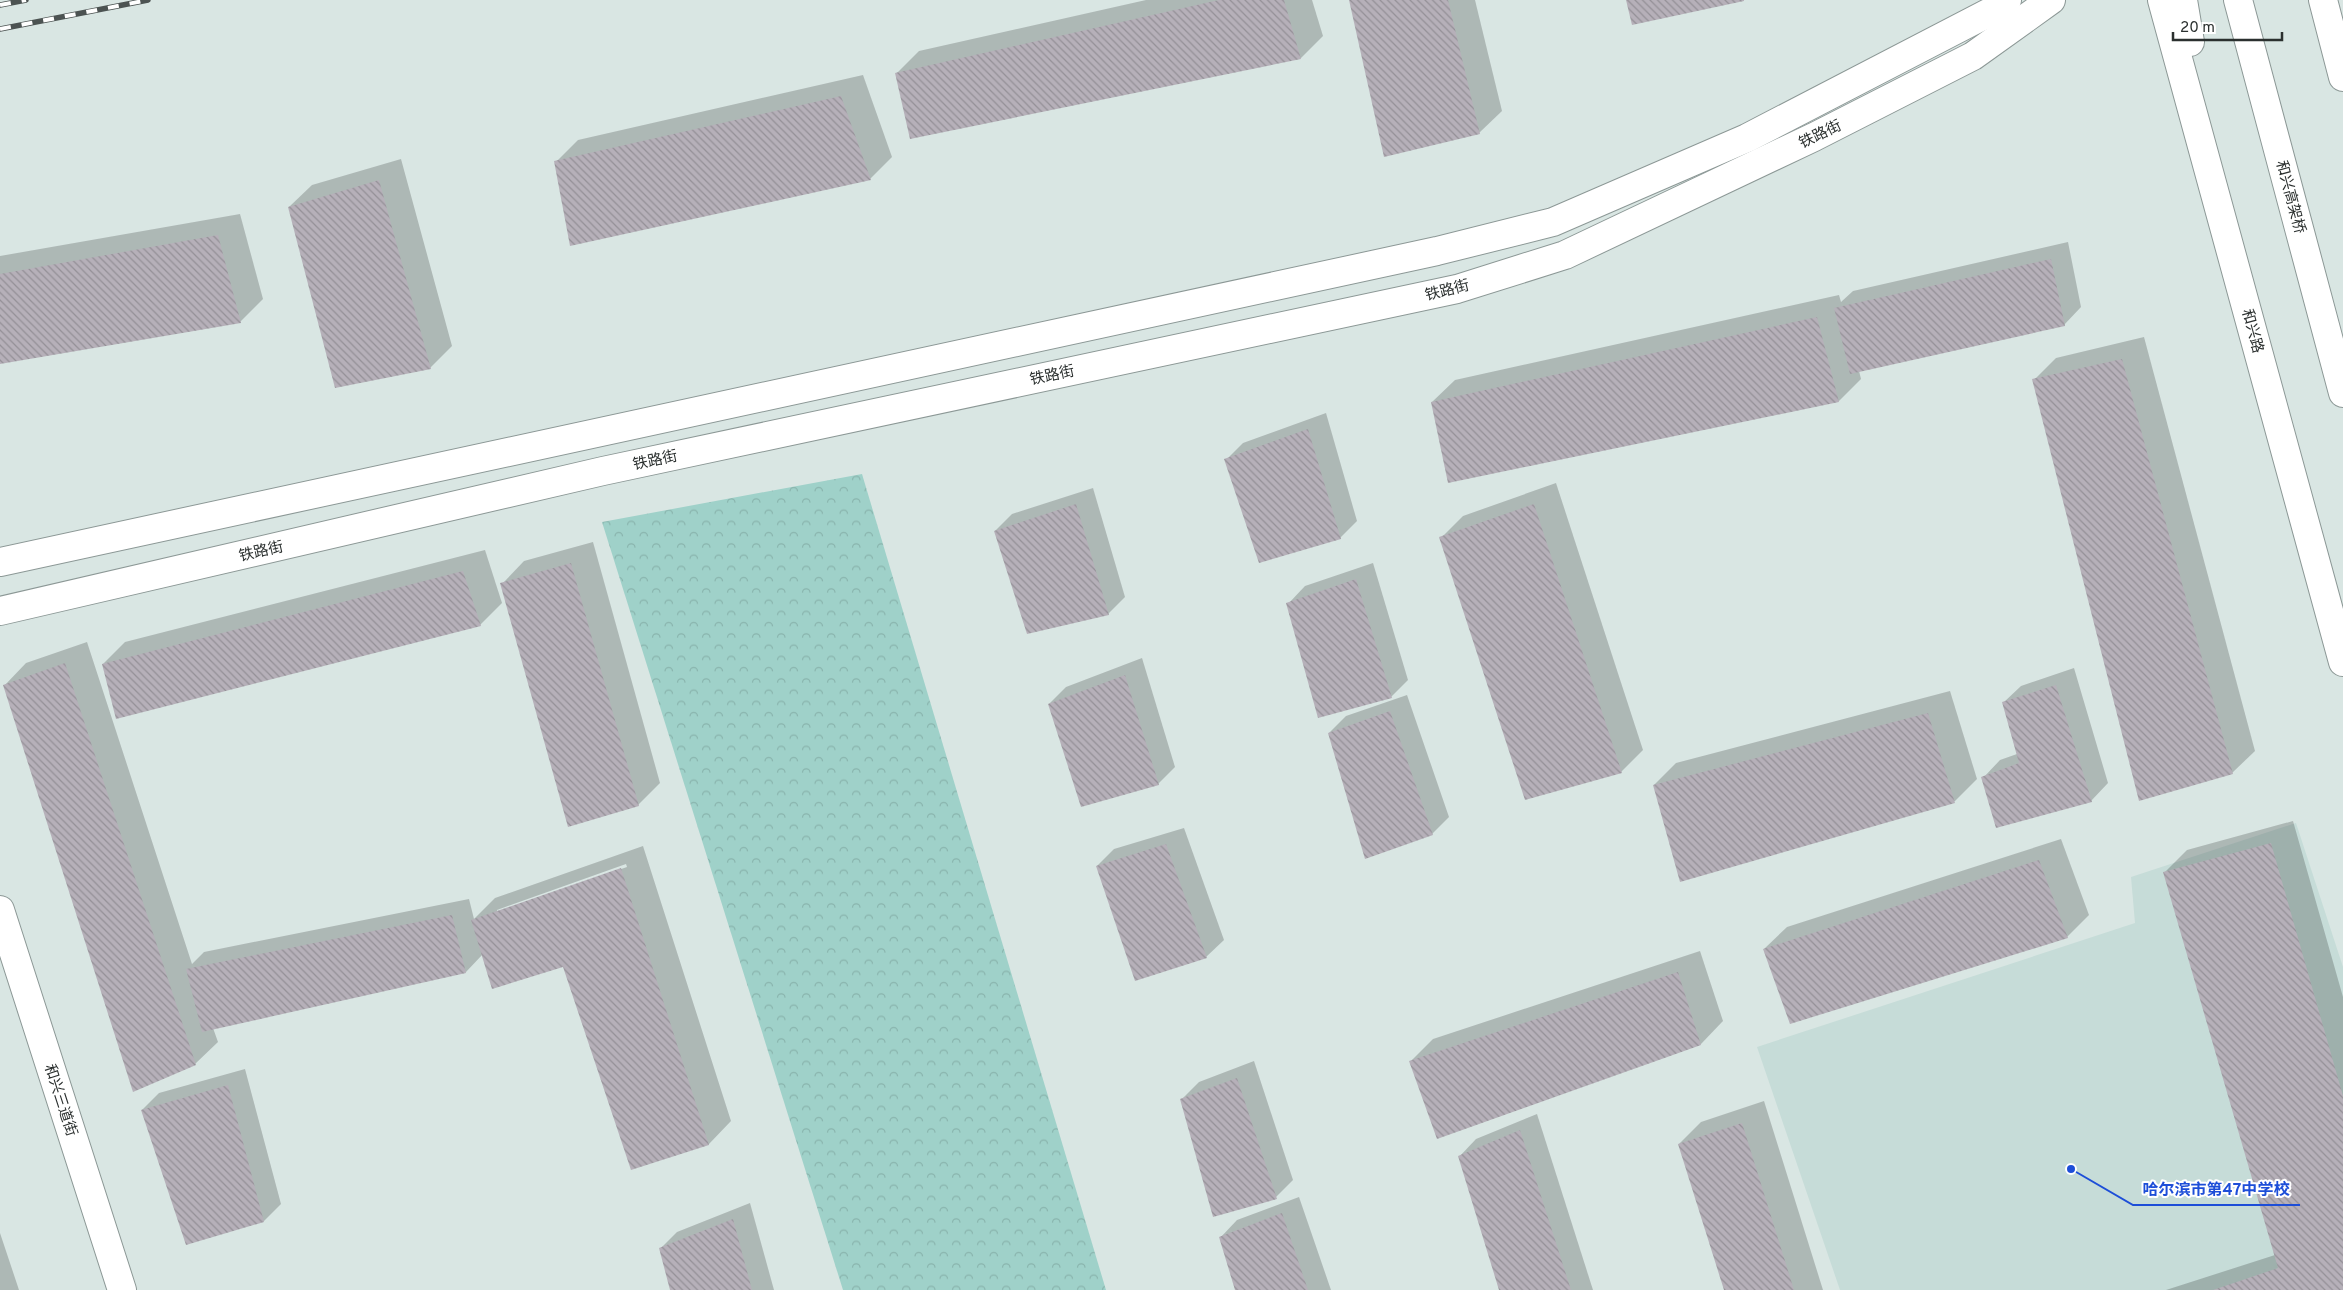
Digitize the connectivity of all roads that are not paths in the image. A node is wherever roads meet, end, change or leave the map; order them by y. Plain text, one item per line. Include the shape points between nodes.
1 (2007, 0) edge
2 (2051, 0) edge
3 (2162, 0) edge
4 (2183, 0) edge
5 (2238, 0) edge
6 (2323, 0) edge
7 (2343, 77) edge
8 (2232, 254) junction
9 (2343, 393) edge
10 (0, 562) edge
11 (0, 611) edge
12 (2343, 662) edge
13 (0, 910) edge
14 (122, 1290) edge

1 - 10 main road, 铁路街 via 1990,12 1748,138 1553,222 1428,254
2 - 11 main road, 铁路街 via 1973,56 1814,137 1565,255 1457,289 603,471
3 - 8 main road, 和兴路
4 - 8 main road
5 - 9 main road, 和兴高架桥
6 - 7 main road
8 - 12 main road, 和兴路
13 - 14 main road, 和兴三道街

